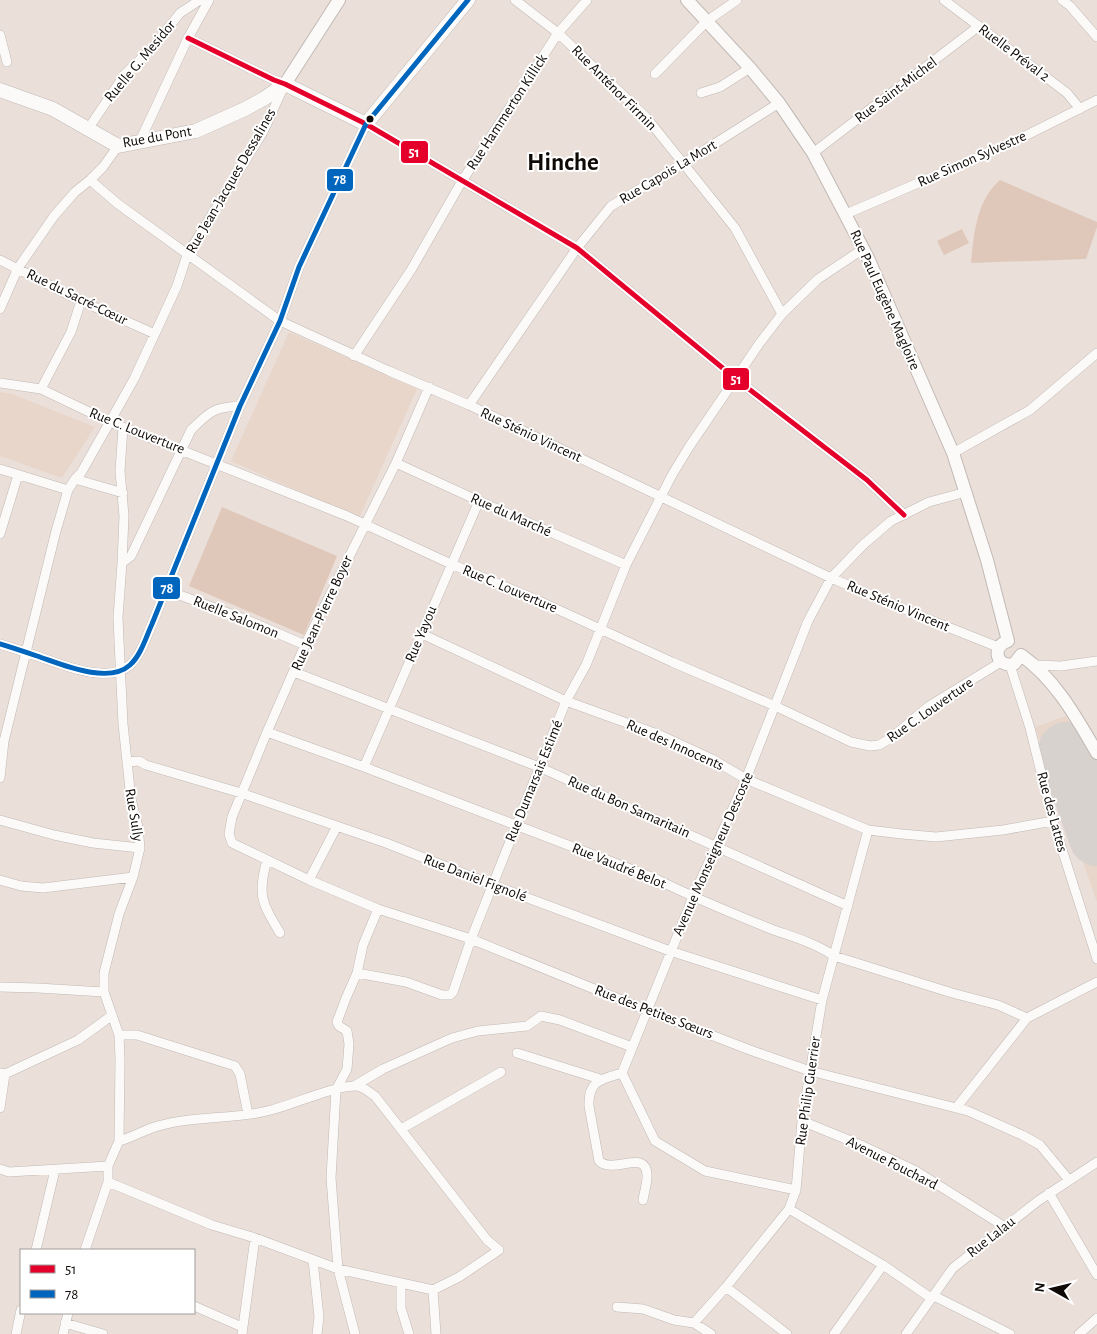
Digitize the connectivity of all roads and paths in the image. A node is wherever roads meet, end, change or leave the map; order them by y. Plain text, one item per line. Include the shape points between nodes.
1 (200, 0) edge
2 (209, 0) edge
3 (339, 0) edge
4 (468, 0) edge
5 (515, 0) edge
6 (587, 0) edge
7 (687, 0) edge
8 (737, 0) edge
9 (944, 0) edge
10 (1062, 0) edge
11 (707, 21) junction
12 (979, 26) junction
13 (558, 33) junction
14 (0, 35) edge
15 (1097, 37) edge
16 (188, 38) junction
17 (7, 62) dead end
18 (750, 68) junction
19 (655, 74) dead end
20 (285, 84) junction
21 (0, 90) edge
22 (701, 93) dead end
23 (1097, 100) edge
24 (780, 103) junction
25 (1080, 109) junction
26 (366, 124) junction
27 (88, 129) junction
28 (139, 142) junction
29 (118, 146) junction
30 (813, 154) junction
31 (684, 163) junction
32 (90, 180) junction
33 (462, 181) junction
34 (846, 214) junction
35 (577, 248) junction
36 (863, 248) junction
37 (187, 255) junction
38 (0, 260) edge
39 (18, 268) junction
40 (81, 300) junction
41 (0, 309) edge
42 (782, 314) junction
43 (280, 321) junction
44 (155, 334) junction
45 (1097, 353) edge
46 (354, 356) junction
47 (736, 379) junction
48 (0, 383) edge
49 (429, 387) junction
50 (42, 389) junction
51 (469, 405) junction
52 (240, 406) junction
53 (110, 422) junction
54 (124, 427) junction
55 (180, 450) junction
56 (953, 453) junction
57 (396, 463) junction
58 (218, 464) junction
59 (0, 469) edge
60 (18, 475) junction
61 (75, 479) junction
62 (68, 490) junction
63 (966, 492) junction
64 (123, 493) junction
65 (661, 497) junction
66 (479, 501) junction
67 (904, 515) junction
68 (365, 524) junction
69 (0, 534) edge
70 (122, 564) junction
71 (451, 564) junction
72 (626, 565) junction
73 (831, 578) junction
74 (166, 590) junction
75 (601, 628) junction
76 (422, 634) junction
77 (0, 644) edge
78 (1003, 644) junction
79 (305, 645) junction
80 (26, 652) junction
81 (1021, 655) junction
82 (1097, 661) edge
83 (1006, 663) junction
84 (1035, 665) junction
85 (121, 671) junction
86 (294, 672) junction
87 (566, 701) junction
88 (775, 706) junction
89 (389, 710) junction
90 (267, 732) junction
91 (1097, 753) edge
92 (127, 762) junction
93 (364, 767) junction
94 (539, 767) junction
95 (0, 778) edge
96 (746, 778) junction
97 (242, 793) junction
98 (0, 820) edge
99 (1053, 821) junction
100 (516, 824) junction
101 (336, 826) junction
102 (868, 830) junction
103 (232, 843) joint
104 (715, 846) junction
105 (140, 848) junction
106 (267, 860) junction
107 (133, 877) junction
108 (0, 880) edge
109 (309, 880) junction
110 (493, 885) junction
111 (692, 897) junction
112 (848, 906) junction
113 (378, 909) junction
114 (280, 933) dead end
115 (470, 939) junction
116 (670, 951) junction
117 (834, 956) junction
118 (1097, 959) edge
119 (357, 973) junction
120 (1097, 982) edge
121 (0, 987) edge
122 (104, 992) junction
123 (822, 1000) junction
124 (646, 1010) junction
125 (111, 1016) junction
126 (1027, 1018) junction
127 (119, 1035) junction
128 (632, 1047) junction
129 (517, 1053) dead end
130 (810, 1071) junction
131 (501, 1072) dead end
132 (622, 1073) junction
133 (3, 1074) edge
134 (600, 1079) junction
135 (353, 1086) junction
136 (336, 1090) junction
137 (0, 1108) edge
138 (956, 1108) junction
139 (248, 1114) junction
140 (802, 1120) junction
141 (401, 1129) junction
142 (119, 1141) junction
143 (1097, 1162) edge
144 (108, 1166) junction
145 (0, 1169) edge
146 (55, 1170) junction
147 (1069, 1180) junction
148 (108, 1182) junction
149 (796, 1190) junction
150 (1049, 1193) junction
151 (643, 1200) dead end
152 (789, 1209) junction
153 (1005, 1227) junction
154 (254, 1238) junction
155 (36, 1249) edge
156 (85, 1249) edge
157 (313, 1260) junction
158 (883, 1265) junction
159 (338, 1269) junction
160 (1097, 1275) edge
161 (402, 1283) junction
162 (726, 1287) junction
163 (433, 1290) junction
164 (932, 1297) junction
165 (195, 1306) edge
166 (617, 1307) dead end
167 (20, 1314) edge
168 (68, 1314) edge
169 (1097, 1318) edge
170 (66, 1323) junction
171 (694, 1323) junction
172 (242, 1330) edge
173 (915, 1330) edge
174 (16, 1334) edge
175 (63, 1334) edge
176 (103, 1334) edge
177 (317, 1334) edge
178 (355, 1334) edge
179 (409, 1334) edge
180 (436, 1334) edge
181 (711, 1334) edge
182 (787, 1334) edge
183 (834, 1334) edge
184 (906, 1334) edge
185 (1010, 1334) edge
186 (1079, 1334) edge

1 - 27 street, Ruelle G. Mesidor via 180,13 126,74
2 - 16 street
3 - 20 main road, Rue Jean-Jacques Dessalines
4 - 26 main road
5 - 13 street, Rue Anténor Firmin
6 - 13 street, Rue Hammerton Killick
7 - 11 main road, Rue Paul Eugène Magloire
8 - 11 street
9 - 12 street, Ruelle Préval 2
10 - 15 street
11 - 18 main road, Rue Paul Eugène Magloire
11 - 19 street
12 - 25 street, Ruelle Préval 2 via 1067,93
12 - 30 street, Rue Saint-Michel
13 - 31 street, Rue Anténor Firmin via 646,117
13 - 33 street, Rue Hammerton Killick
14 - 17 street
16 - 20 street
16 - 28 street
18 - 22 street via 720,87
18 - 24 main road, Rue Paul Eugène Magloire
20 - 26 main road
20 - 28 main road, Rue du Pont via 245,109 196,131
20 - 37 street, Rue Jean-Jacques Dessalines via 263,132
21 - 27 main road, Rue du Pont via 53,109
23 - 25 street, Rue Simon Sylvestre
24 - 30 main road, Rue Paul Eugène Magloire
24 - 31 street, Rue Capois La Mort
25 - 34 street, Rue Simon Sylvestre
26 - 33 street
26 - 43 street via 299,267
27 - 29 main road, Rue du Pont
28 - 29 main road, Rue du Pont
29 - 32 street
30 - 34 main road, Rue Paul Eugène Magloire
31 - 35 street, Rue Capois La Mort via 611,206
31 - 42 street, Rue Anténor Firmin via 735,228
32 - 37 street, Rue Sténio Vincent
32 - 39 street via 54,216
33 - 35 street
33 - 46 street, Rue Hammerton Killick via 411,270
34 - 36 main road, Rue Paul Eugène Magloire
35 - 47 street
35 - 51 street, Rue Capois La Mort
36 - 42 street, Rue Dumarsais Estimé via 818,279
36 - 56 main road, Rue Paul Eugène Magloire
37 - 43 street, Rue Sténio Vincent
37 - 44 street, Rue Jean-Jacques Dessalines
38 - 39 street, Rue du Sacré-Cœur
39 - 40 street, Rue du Sacré-Cœur
39 - 41 street
40 - 44 street, Rue du Sacré-Cœur
40 - 50 street via 71,332
42 - 47 street, Rue Dumarsais Estimé
43 - 46 street, Rue Sténio Vincent
43 - 52 street
44 - 53 street, Rue Jean-Jacques Dessalines
45 - 56 street via 1030,410
46 - 49 street, Rue Sténio Vincent
47 - 65 street, Rue Dumarsais Estimé via 689,446
47 - 67 street via 867,480
48 - 50 street, Rue C. Louverture
49 - 51 street, Rue Sténio Vincent
49 - 57 street, Rue Jean-Pierre Boyer
50 - 53 street, Rue C. Louverture
51 - 65 street, Rue Sténio Vincent
52 - 55 street via 221,406 206,415 191,430
52 - 58 street
53 - 54 street, Rue C. Louverture
53 - 61 street, Rue Jean-Jacques Dessalines
54 - 55 street, Rue C. Louverture
54 - 64 street, Rue Sully via 120,471
55 - 58 street, Rue C. Louverture
55 - 70 street via 131,556
56 - 63 main road, Rue Paul Eugène Magloire
57 - 66 street, Rue du Marché
57 - 68 street, Rue Jean-Pierre Boyer
58 - 68 street, Rue C. Louverture
58 - 74 street
59 - 60 street
60 - 62 street
60 - 69 street
61 - 62 street, Rue Jean-Jacques Dessalines
61 - 64 street
62 - 80 street, Rue Jean-Jacques Dessalines
63 - 67 street, Avenue Monseigneur Descoste via 929,502
63 - 78 main road, Rue Paul Eugène Magloire via 987,560
64 - 70 street, Rue Sully
65 - 72 street, Rue Dumarsais Estimé
65 - 73 street, Rue Sténio Vincent
66 - 71 street, Rue Yayou
66 - 72 street, Rue du Marché
67 - 73 street, Avenue Monseigneur Descoste via 878,531
68 - 71 street, Rue C. Louverture
68 - 79 street, Rue Jean-Pierre Boyer
70 - 85 street, Rue Sully via 118,617
71 - 75 street, Rue C. Louverture
71 - 76 street, Rue Yayou
72 - 75 street, Rue Dumarsais Estimé
73 - 78 street, Rue Sténio Vincent via 930,620
73 - 88 street, Avenue Monseigneur Descoste via 808,621
74 - 79 street, Ruelle Salomon
74 - 85 street via 141,649 131,664
75 - 87 street, Rue Dumarsais Estimé
75 - 88 street, Rue C. Louverture
76 - 87 street, Rue des Innocents
76 - 89 street, Rue Yayou
77 - 80 street
78 - 81 main road via 1016,643
78 - 83 main road via 998,657
79 - 86 street, Rue Jean-Pierre Boyer
80 - 85 street via 83,671 103,674
80 - 95 street, Rue Jean-Jacques Dessalines via 4,741
81 - 83 main road via 1017,662
81 - 84 main road
82 - 84 street via 1061,666
83 - 88 street, Rue C. Louverture via 929,706 880,745 851,742
83 - 99 street, Rue des Lattes via 1030,728
84 - 91 main road via 1054,684
85 - 92 street, Rue Sully
86 - 89 street, Rue du Bon Samaritain
86 - 90 street, Rue Jean-Pierre Boyer
87 - 94 street, Rue Dumarsais Estimé
87 - 96 street, Rue des Innocents via 660,736
88 - 96 street, Avenue Monseigneur Descoste
89 - 93 street, Rue Yayou
89 - 94 street, Rue du Bon Samaritain
90 - 93 street, Rue Vaudré Belot
90 - 97 street, Rue Jean-Pierre Boyer
92 - 97 street, Rue Daniel Fignolé via 139,761
92 - 105 street, Rue Sully
93 - 100 street, Rue Vaudré Belot
94 - 100 street, Rue Dumarsais Estimé
94 - 104 street, Rue du Bon Samaritain
96 - 102 street, Rue des Innocents
96 - 104 street, Avenue Monseigneur Descoste
97 - 101 street, Rue Daniel Fignolé
97 - 103 street, Rue Jean-Pierre Boyer via 230,829
98 - 105 street via 93,843
99 - 102 street, Rue des Innocents via 1003,830 936,836
99 - 118 street, Rue des Lattes
100 - 110 street, Rue Dumarsais Estimé
100 - 111 street, Rue Vaudré Belot via 654,878
101 - 109 street
101 - 110 street, Rue Daniel Fignolé
102 - 112 street, Rue Philip Guerrier
103 - 106 street, Rue des Petites Sœurs
104 - 111 street, Avenue Monseigneur Descoste
104 - 112 street, Rue du Bon Samaritain
105 - 107 street, Rue Sully
106 - 109 street, Rue des Petites Sœurs
106 - 114 street via 260,887 263,902
107 - 108 street via 43,888
107 - 122 street, Rue Sully via 119,914 104,972
109 - 113 street, Rue des Petites Sœurs
110 - 115 street, Rue Dumarsais Estimé
110 - 116 street, Rue Daniel Fignolé
111 - 116 street, Avenue Monseigneur Descoste
111 - 117 street, Rue Vaudré Belot via 821,947
112 - 117 street, Rue Philip Guerrier
113 - 115 street, Rue des Petites Sœurs
113 - 119 street via 363,945
115 - 119 street, Rue Dumarsais Estimé via 450,995 406,982
115 - 124 street, Rue des Petites Sœurs
116 - 123 street, Rue Daniel Fignolé
116 - 124 street, Avenue Monseigneur Descoste
117 - 123 street, Rue Philip Guerrier
117 - 126 street, Rue Vaudré Belot via 998,1005
119 - 136 street via 338,1018 339,1026 347,1031 349,1044 347,1068
120 - 126 street
121 - 122 street
122 - 125 street, Rue Sully
123 - 130 street, Rue Philip Guerrier
124 - 128 street, Avenue Monseigneur Descoste
124 - 130 street, Rue des Petites Sœurs
125 - 127 street, Rue Sully
125 - 133 street via 78,1040
126 - 138 street
127 - 139 street via 138,1035 235,1066 240,1074
127 - 142 street, Rue Sully
128 - 132 street, Avenue Monseigneur Descoste
128 - 135 street via 541,1016 527,1026 478,1031 452,1038
129 - 134 street
130 - 138 street, Rue des Petites Sœurs
130 - 140 street, Rue Philip Guerrier
131 - 141 street
132 - 134 street
132 - 149 street via 655,1140 705,1171
133 - 137 street
134 - 151 street via 592,1087 589,1097 599,1161 612,1167 635,1161 641,1163 647,1175
135 - 136 street
135 - 141 street via 361,1086 375,1096
136 - 139 street via 270,1111
136 - 159 street via 331,1178
138 - 147 street, Rue des Petites Sœurs via 1040,1145
139 - 142 street via 161,1125
140 - 149 street, Rue Philip Guerrier
140 - 153 street, Avenue Fouchard via 916,1171
141 - 163 street via 487,1240 499,1250 460,1277
142 - 144 street, Rue Sully
143 - 147 street, Rue Lalau
144 - 146 street
144 - 148 street, Rue Sully
145 - 146 street via 9,1172
146 - 155 street
147 - 150 street, Rue Lalau
148 - 154 street
148 - 156 street, Rue Sully
149 - 152 street, Rue Philip Guerrier
150 - 153 street, Rue Lalau
150 - 160 street
152 - 158 street
152 - 162 street, Rue Philip Guerrier
153 - 164 street, Rue Lalau via 953,1268
154 - 157 street
154 - 172 street
157 - 159 street
157 - 177 street via 319,1317
158 - 164 street
158 - 183 street
159 - 161 street
159 - 178 street
161 - 163 street
161 - 179 street via 401,1308
162 - 171 street, Rue Philip Guerrier
162 - 182 street
163 - 180 street
164 - 173 street, Rue Lalau
164 - 185 street
165 - 172 street
166 - 171 street via 643,1309
167 - 174 street
168 - 170 street
169 - 186 street
170 - 175 street
170 - 176 street
171 - 181 street
173 - 184 street, Rue Lalau

